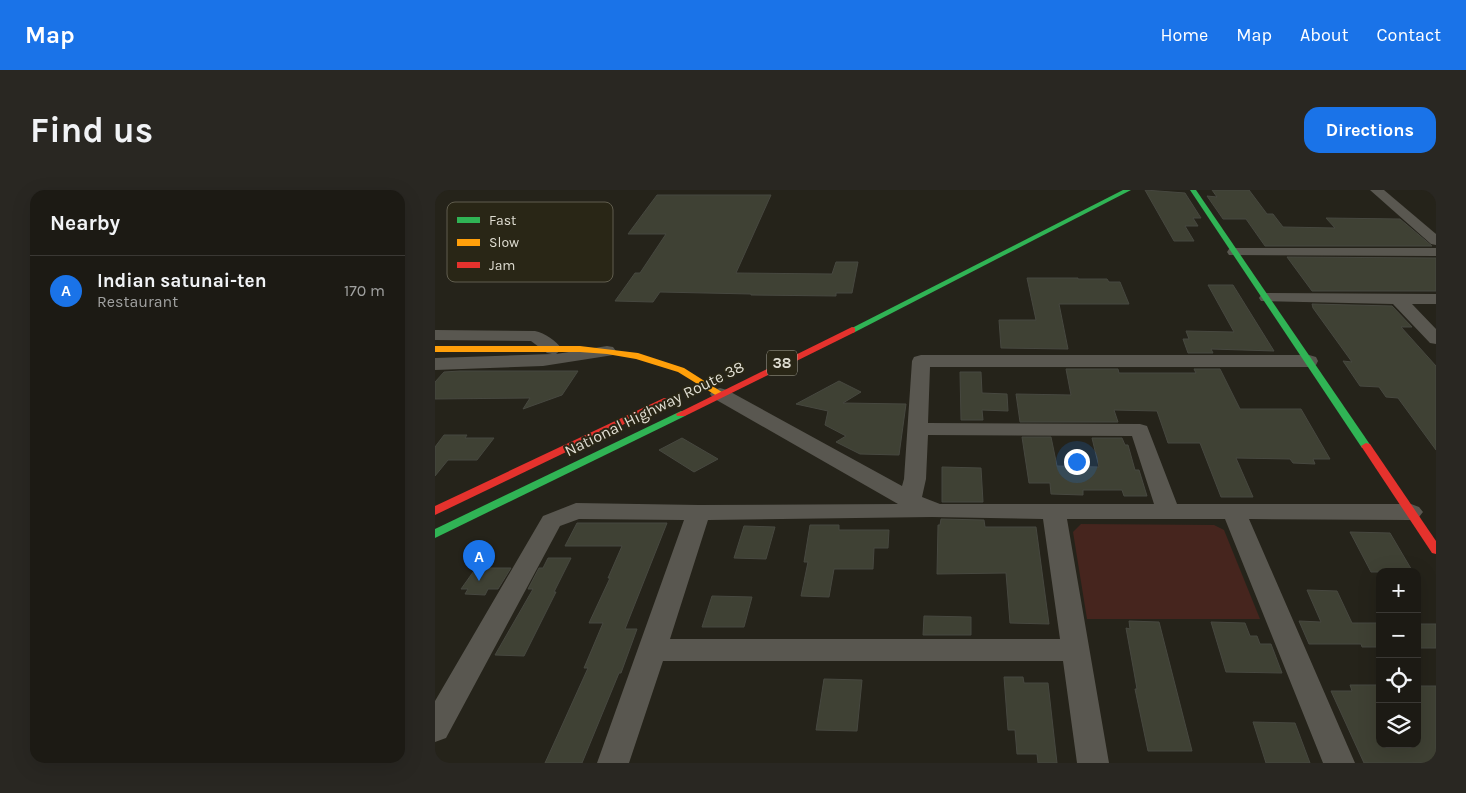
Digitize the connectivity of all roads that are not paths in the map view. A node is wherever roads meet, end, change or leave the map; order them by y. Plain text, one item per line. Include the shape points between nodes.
1 (1105, 190) edge
2 (1128, 190) edge
3 (1193, 190) edge
4 (1376, 190) edge
5 (1006, 239) dead end
6 (1436, 241) edge
7 (1235, 252) junction
8 (1436, 252) edge
9 (1267, 298) junction
10 (1397, 298) junction
11 (1436, 299) edge
12 (435, 335) edge
13 (1436, 339) edge
14 (435, 349) edge
15 (553, 349) junction
16 (607, 351) junction
17 (1309, 361) junction
18 (435, 364) edge
19 (708, 385) junction
20 (676, 395) dead end
21 (919, 428) junction
22 (909, 500) junction
23 (435, 510) edge
24 (937, 511) junction
25 (1054, 511) junction
26 (1168, 511) junction
27 (1234, 511) junction
28 (1411, 512) junction
29 (699, 513) junction
30 (435, 534) edge
31 (1436, 550) edge
32 (652, 650) junction
33 (1076, 650) junction
34 (435, 729) edge
35 (613, 763) edge
36 (1093, 763) edge
37 (1339, 763) edge

1 - 5 main road
2 - 19 main road, National Highway Route 38 / 38 via 900,306
3 - 7 main road
4 - 6 street
7 - 8 street
7 - 9 main road
9 - 10 street
9 - 17 main road
10 - 11 street
10 - 13 street
12 - 15 street via 535,336
14 - 15 main road
15 - 16 main road
16 - 18 street via 580,357
16 - 19 main road via 638,356 681,370
17 - 21 street via 921,361
17 - 28 main road
19 - 22 street
19 - 30 main road, National Highway Route 38 / 38
20 - 23 main road, National Highway Route 38
21 - 22 street via 915,479
21 - 26 street via 1140,430
22 - 24 street
24 - 25 street
24 - 29 street
25 - 26 street
25 - 33 street
26 - 27 street
27 - 28 street
27 - 37 street
28 - 31 main road
29 - 32 street
29 - 34 street via 576,511 551,521
32 - 33 street
32 - 35 street
33 - 36 street

